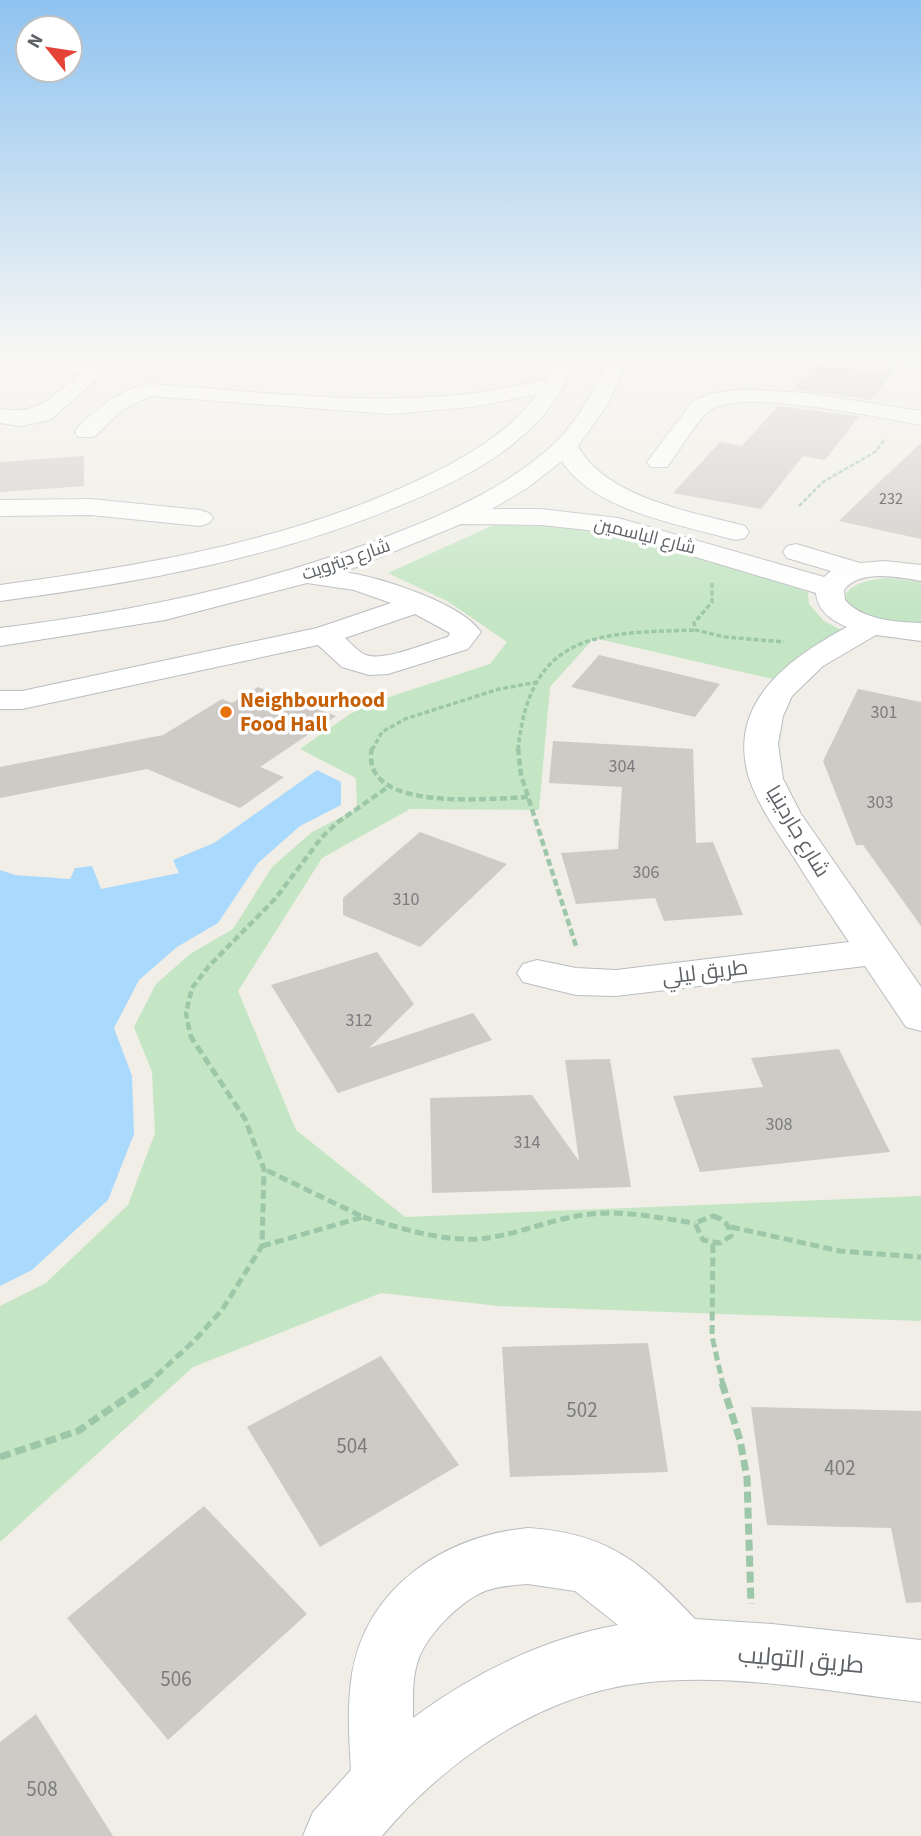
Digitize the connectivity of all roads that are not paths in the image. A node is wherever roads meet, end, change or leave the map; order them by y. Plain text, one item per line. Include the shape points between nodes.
1 (501, 442) edge
2 (569, 442) edge
3 (674, 442) edge
4 (566, 445) junction
5 (659, 462) dead end
6 (0, 508) edge
7 (200, 518) dead end
8 (456, 518) junction
9 (757, 548) junction
10 (858, 571) junction
11 (921, 573) edge
12 (298, 577) junction
13 (830, 588) junction
14 (0, 593) edge
15 (418, 603) junction
16 (870, 626) junction
17 (921, 632) edge
18 (324, 635) junction
19 (11, 636) edge
20 (0, 654) edge
21 (0, 700) edge
22 (873, 952) junction
23 (537, 973) dead end
24 (921, 1017) edge
25 (681, 1650) junction
26 (921, 1671) edge
27 (386, 1783) junction
28 (337, 1836) edge

1 - 14 street, شارع ديترويت via 436,481 321,528 167,567
2 - 4 street, شارع ديترويت
3 - 5 street
4 - 8 street, شارع ديترويت via 525,478
4 - 9 street, شارع الياسمين via 573,463 606,488
6 - 7 street via 90,506
8 - 9 street, شارع الياسمين via 598,522
8 - 12 street, شارع ديترويت
9 - 10 street, شارع الياسمين
9 - 13 street, شارع الياسمين
10 - 11 street
10 - 13 street
12 - 15 street via 372,584
12 - 19 street, شارع ديترويت via 194,604
13 - 16 street via 829,598 836,609
15 - 18 street
15 - 18 street via 460,626 465,636 458,643 379,666 353,661
16 - 17 street
16 - 22 street, شارع جاردينيا via 792,676 769,708 761,745 763,765 780,808
18 - 21 street via 22,700
19 - 20 street
22 - 23 street, طريق ليلي via 589,984
22 - 24 street, شارع جاردينيا
25 - 26 street, طريق التوليب
25 - 27 street, طريق التوليب via 628,1654 526,1686 477,1710
25 - 27 street via 624,1590 582,1565 536,1555 489,1559 446,1578 411,1611 388,1654 379,1704
27 - 28 street, طريق التوليب

